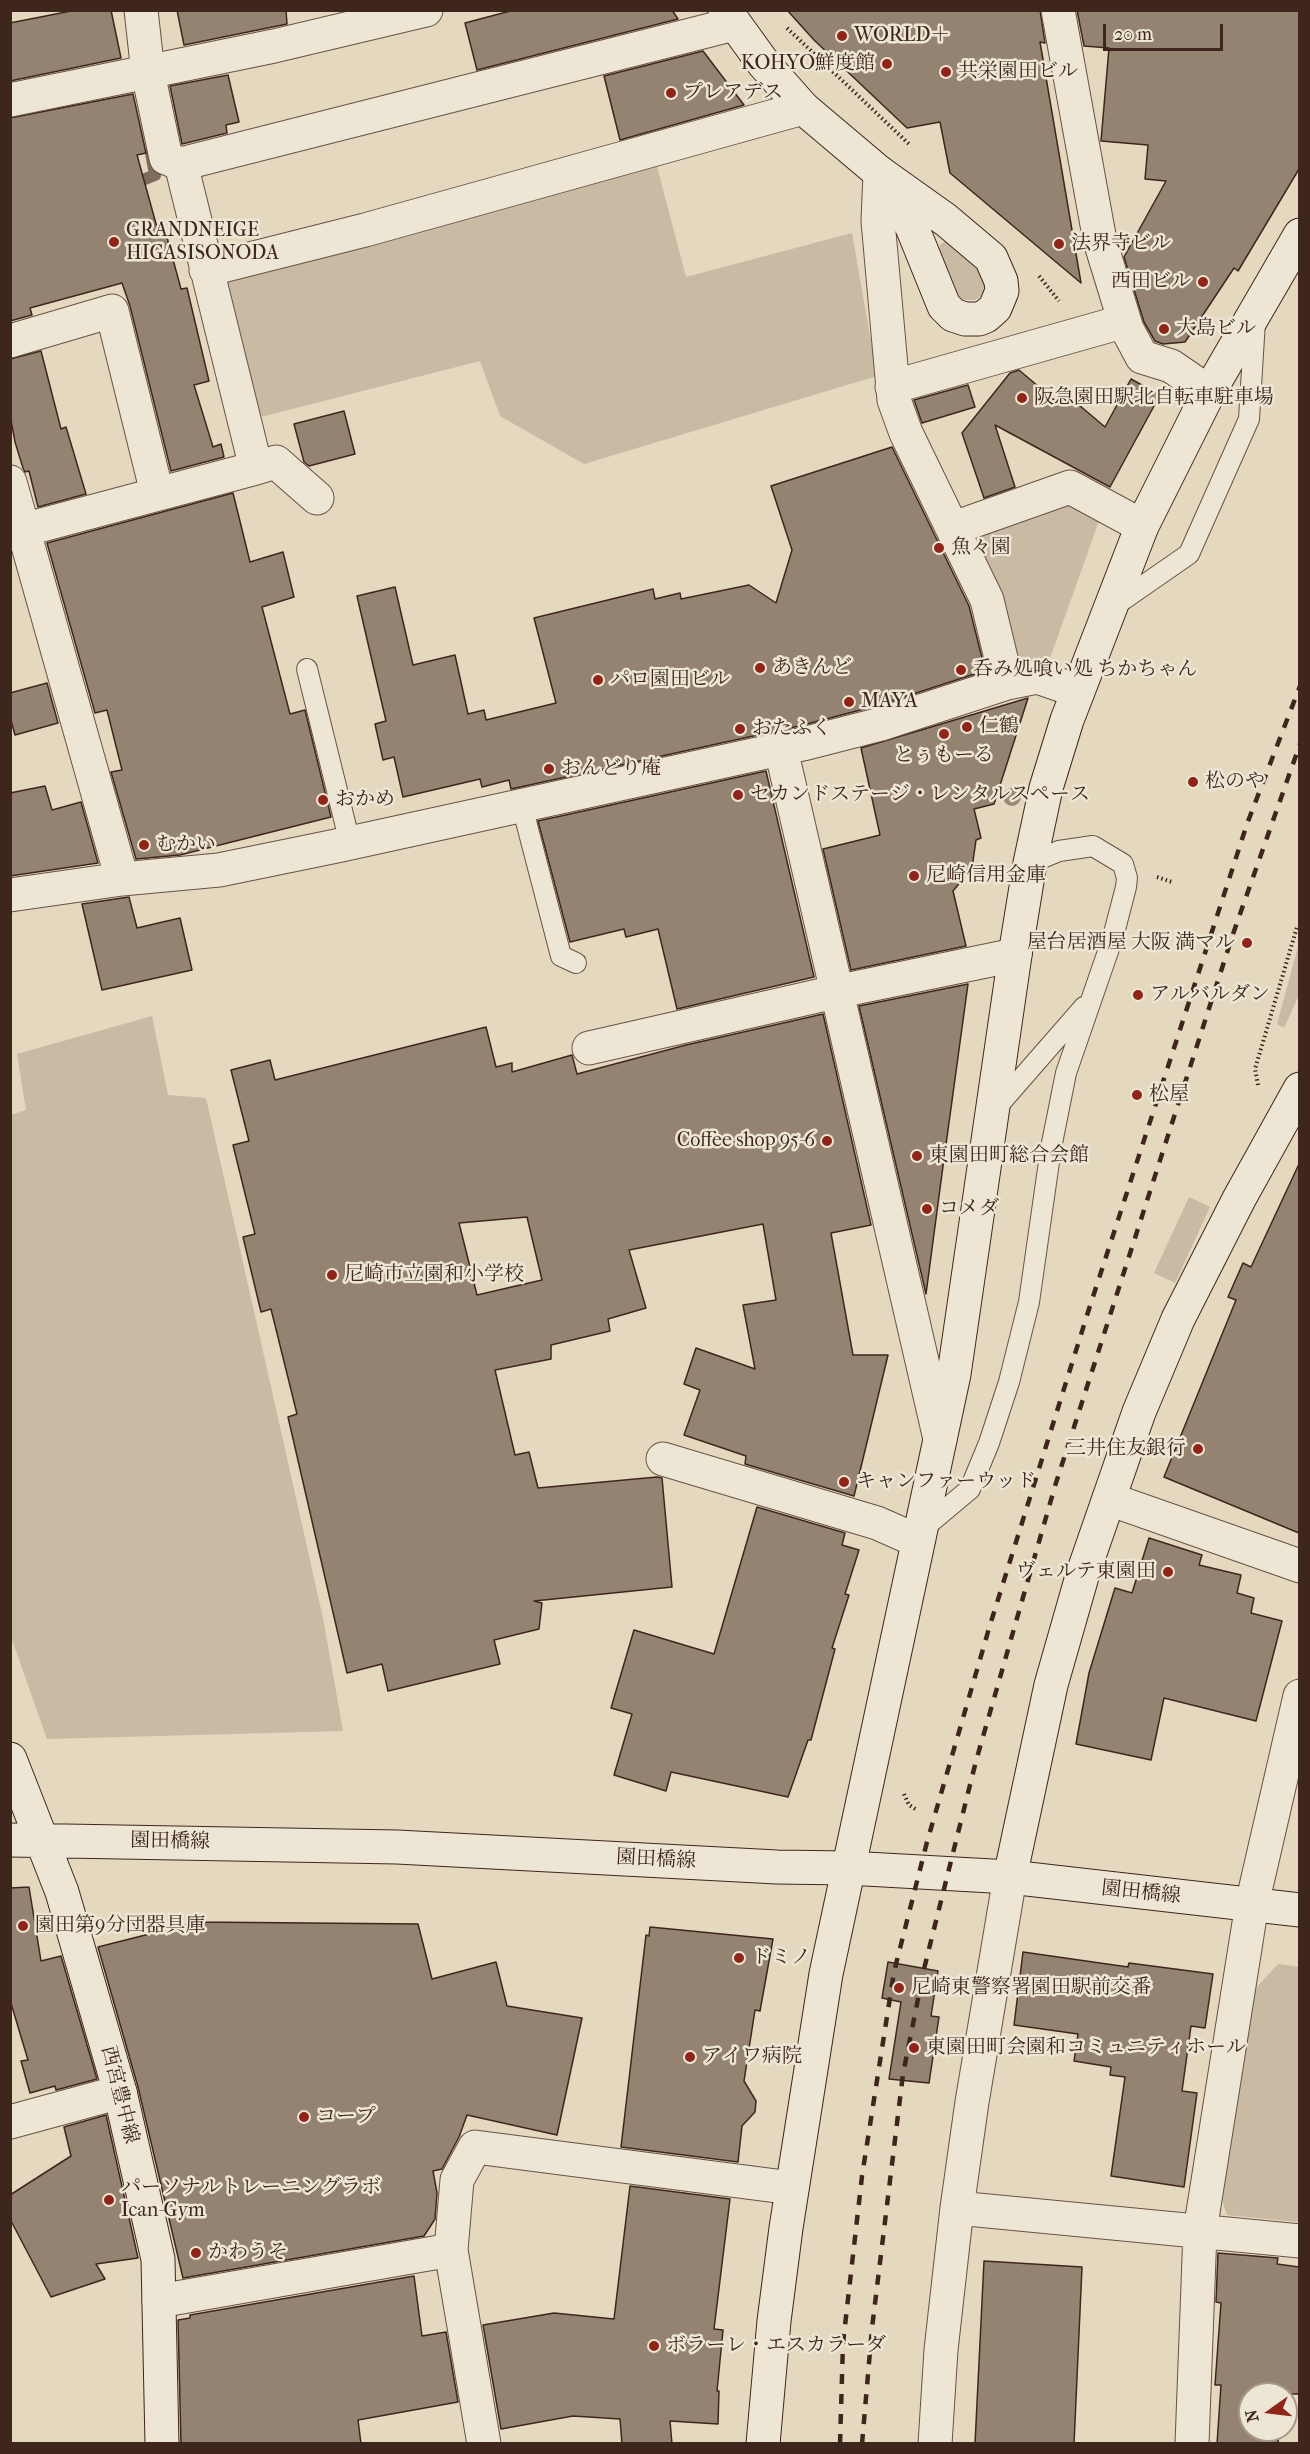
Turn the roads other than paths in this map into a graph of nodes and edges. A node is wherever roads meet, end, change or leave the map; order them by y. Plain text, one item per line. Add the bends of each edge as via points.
1 (141, 10) edge
2 (426, 10) edge
3 (1058, 10) edge
4 (730, 17) edge
5 (140, 75) junction
6 (10, 100) edge
7 (803, 108) junction
8 (181, 164) junction
9 (1299, 235) edge
10 (206, 270) junction
11 (1256, 310) junction
12 (1127, 329) junction
13 (10, 341) edge
14 (892, 387) junction
15 (1209, 392) junction
16 (256, 468) junction
17 (10, 482) edge
18 (157, 493) junction
19 (317, 498) dead end
20 (1142, 526) junction
21 (954, 528) junction
22 (23, 530) junction
23 (1110, 609) junction
24 (307, 669) dead end
25 (1007, 683) junction
26 (1078, 691) junction
27 (781, 749) junction
28 (522, 806) junction
29 (350, 843) junction
30 (1030, 863) junction
31 (122, 879) junction
32 (10, 895) edge
33 (1015, 956) junction
34 (576, 963) dead end
35 (835, 992) junction
36 (1090, 1001) junction
37 (589, 1048) dead end
38 (1299, 1089) edge
39 (993, 1112) junction
40 (940, 1439) junction
41 (663, 1459) dead end
42 (1109, 1499) junction
43 (919, 1536) junction
44 (1299, 1566) edge
45 (1299, 1696) edge
46 (10, 1759) edge
47 (26, 1840) edge
48 (848, 1868) junction
49 (1010, 1877) junction
50 (1252, 1904) junction
51 (1299, 1910) edge
52 (120, 2092) junction
53 (10, 2122) edge
54 (792, 2188) junction
55 (957, 2208) junction
56 (1200, 2231) junction
57 (1299, 2241) edge
58 (451, 2250) junction
59 (159, 2301) junction
60 (162, 2444) edge
61 (484, 2444) edge
62 (763, 2444) edge
63 (935, 2444) edge
64 (1192, 2444) edge

1 - 5 street
2 - 5 street
3 - 12 street via 1100,241
4 - 7 street
4 - 8 street
5 - 6 street
5 - 8 street via 166,158
7 - 10 street via 376,227
7 - 14 street via 880,173 878,221
8 - 10 street
9 - 11 street
10 - 16 street
11 - 15 street
11 - 23 lane via 1249,418 1189,554
12 - 14 street via 1118,322
12 - 15 street via 1142,357 1171,366
13 - 18 street via 112,311
14 - 21 street via 906,433
15 - 20 street
16 - 18 street
16 - 19 street via 276,462
17 - 22 street
18 - 22 street
20 - 21 street via 1070,487
20 - 23 street
21 - 25 street via 987,600
22 - 31 street
23 - 26 street
24 - 29 lane
25 - 26 street via 1037,677
25 - 27 street via 881,724
26 - 30 street via 1046,788
27 - 28 street
27 - 35 street
28 - 29 street
28 - 34 lane via 561,956
29 - 31 street via 219,870
30 - 33 street
30 - 36 lane via 1059,851 1092,846 1123,864 1126,871 1122,908
31 - 32 street
33 - 35 street
33 - 39 street
35 - 37 street
35 - 40 street
36 - 39 lane
36 - 43 lane via 1057,1114 1029,1302 1009,1382 970,1489
38 - 42 street via 1178,1319 1139,1412
39 - 40 street via 965,1315
40 - 43 street
41 - 43 street
42 - 44 street
42 - 49 street via 1051,1685
43 - 48 street
45 - 50 street
46 - 47 street, 西宮豊中線
47 - 48 street, 園田橋線 via 397,1847
47 - 52 street, 西宮豊中線 via 62,1892
48 - 49 street, 園田橋線
48 - 54 street via 826,1974
49 - 50 street, 園田橋線
49 - 55 street
50 - 51 street, 園田橋線
50 - 56 street
52 - 53 street
52 - 59 street, 西宮豊中線 via 158,2259
54 - 58 street via 475,2147 457,2180
54 - 62 street via 774,2320
55 - 56 street
55 - 63 street
56 - 57 street
56 - 64 street
58 - 59 street
58 - 61 street
59 - 60 street, 西宮豊中線

